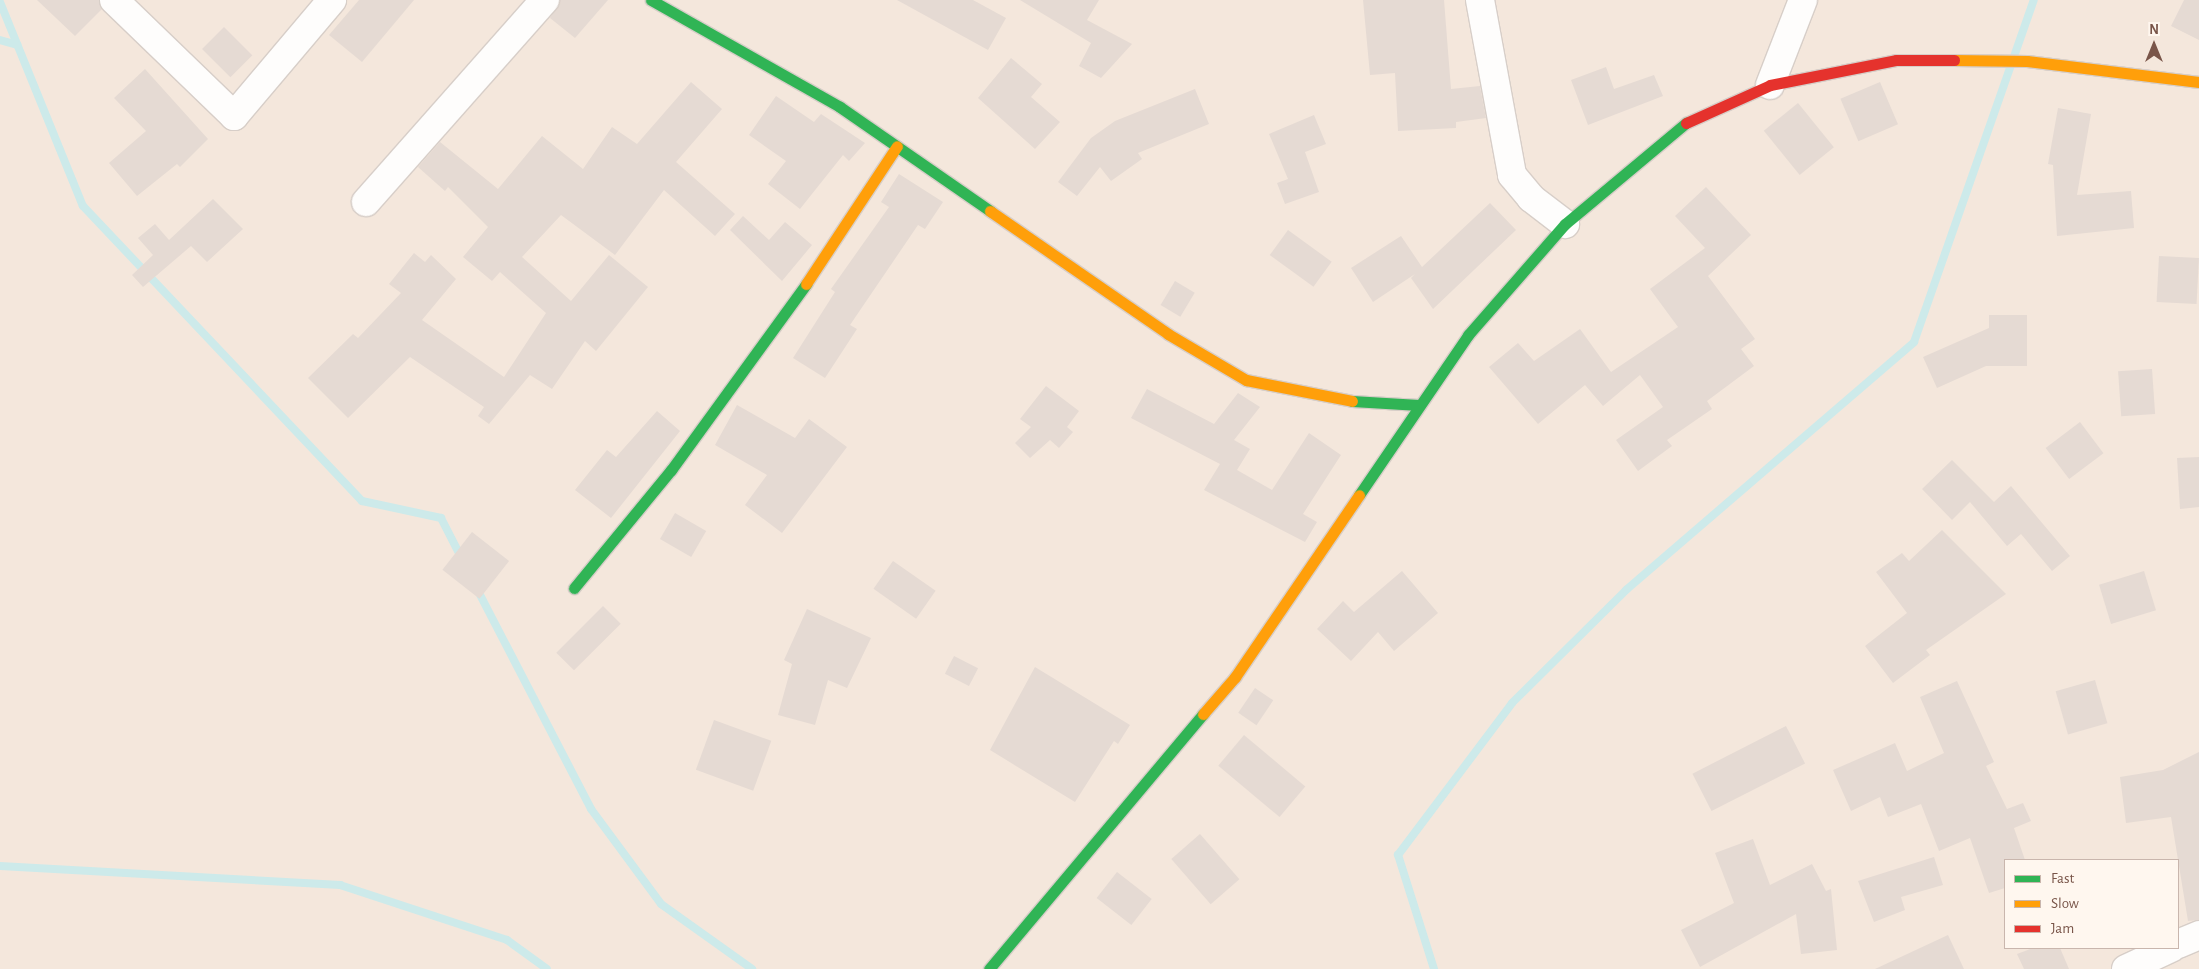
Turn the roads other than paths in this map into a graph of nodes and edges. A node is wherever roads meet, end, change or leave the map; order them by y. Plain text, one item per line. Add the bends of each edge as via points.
1 (114, 0) edge
2 (332, 0) edge
3 (545, 0) edge
4 (1480, 0) edge
5 (1803, 0) edge
6 (664, 4) edge
7 (2199, 82) edge
8 (1770, 85) junction
9 (897, 146) junction
10 (366, 202) dead end
11 (1565, 224) junction
12 (1419, 405) junction
13 (574, 588) dead end
14 (2199, 935) edge
15 (2179, 944) edge
16 (2169, 949) edge
17 (989, 969) edge
18 (2126, 969) edge

1 - 2 street via 234,116
3 - 10 street
4 - 11 street via 1512,175 1531,198
5 - 8 street
6 - 9 street via 840,107
7 - 8 street via 2028,61 1896,60
8 - 11 street via 1682,125
9 - 12 street via 1168,334 1246,380 1354,402
9 - 13 street via 852,220 671,470
11 - 12 street via 1468,335
12 - 17 street via 1235,678
14 - 15 street
16 - 18 street

